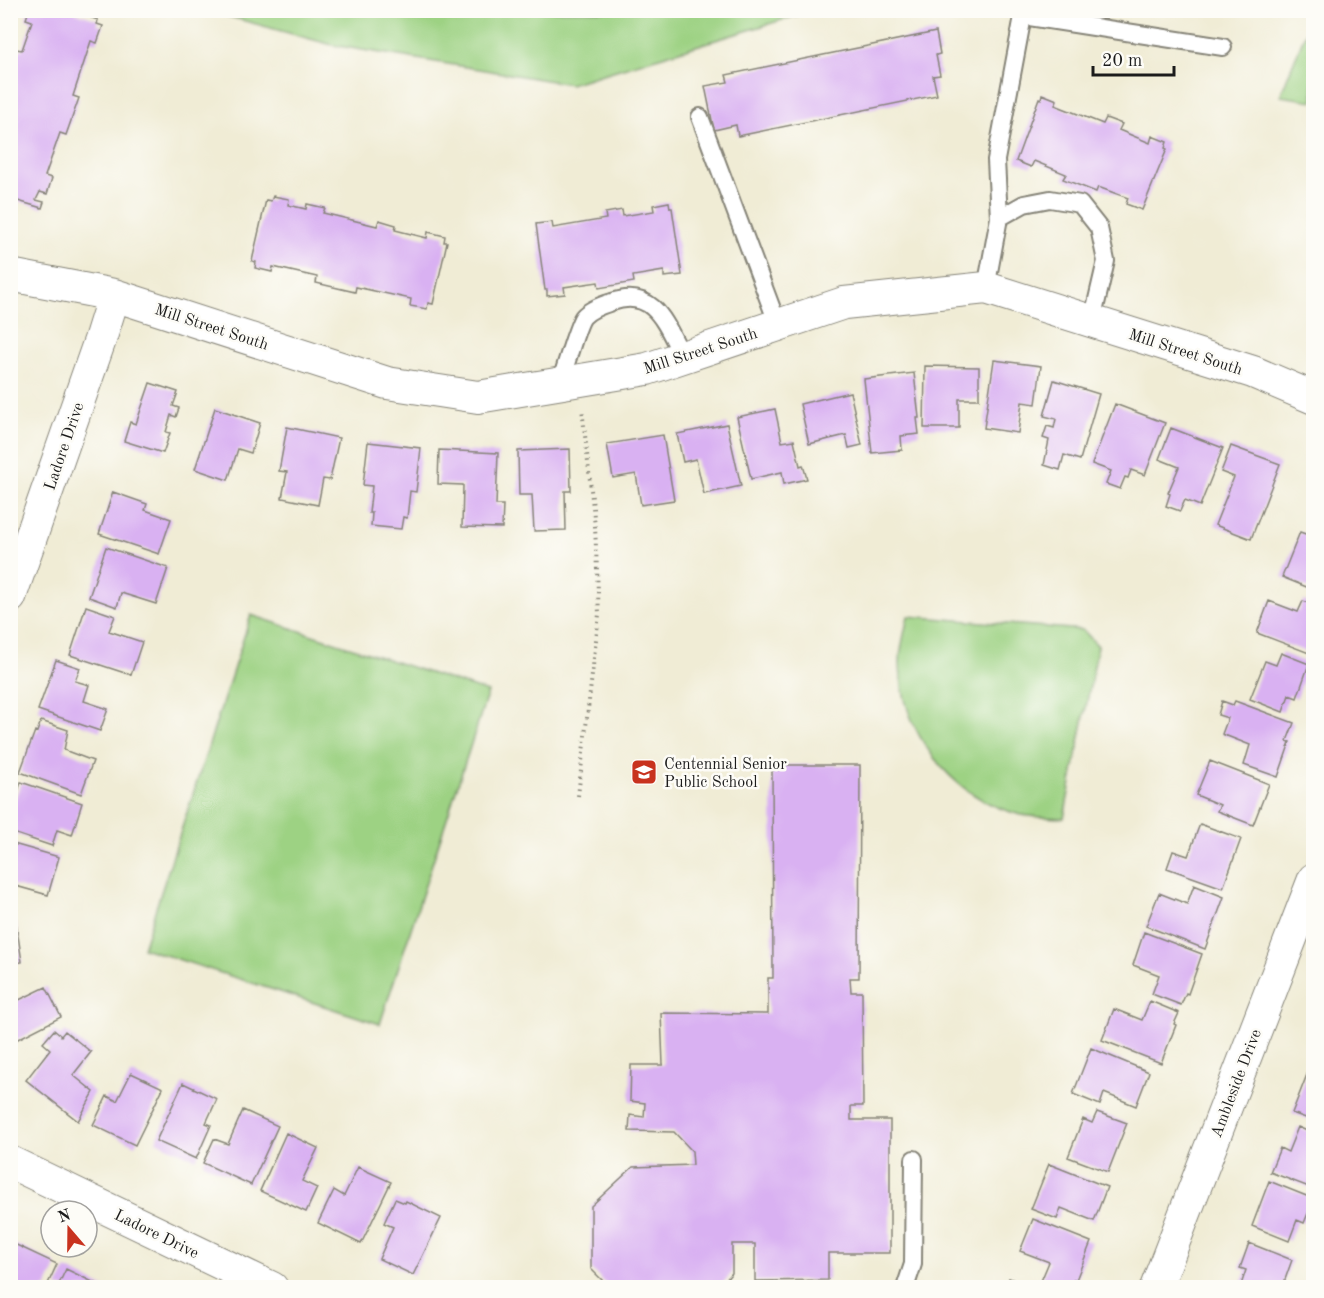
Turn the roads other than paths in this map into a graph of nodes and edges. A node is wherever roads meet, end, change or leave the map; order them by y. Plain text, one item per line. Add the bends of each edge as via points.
1 (1223, 47) dead end
2 (700, 117) dead end
3 (999, 218) junction
4 (10, 275) edge
5 (986, 288) junction
6 (114, 295) junction
7 (1092, 321) junction
8 (778, 326) junction
9 (683, 357) junction
10 (569, 382) junction
11 (1314, 398) edge
12 (10, 597) edge
13 (1314, 879) edge
14 (914, 1159) dead end
15 (10, 1162) edge
16 (272, 1287) edge
17 (904, 1287) edge
18 (1156, 1287) edge

1 - 3 lane via 1023,16 996,160
2 - 8 lane
3 - 5 lane
3 - 7 lane via 1024,204 1050,199 1080,204 1099,228 1106,261
4 - 6 street, Mill Street South
5 - 7 street, Mill Street South
5 - 8 street, Mill Street South via 844,303
6 - 10 street, Mill Street South via 387,383 478,397
6 - 12 street, Ladore Drive
7 - 11 street, Mill Street South via 1254,372
8 - 9 street, Mill Street South
9 - 10 street, Mill Street South via 647,369
9 - 10 lane via 660,313 636,298 621,299 597,307 582,318
13 - 18 street, Ambleside Drive
14 - 17 lane via 913,1264
15 - 16 street, Ladore Drive

